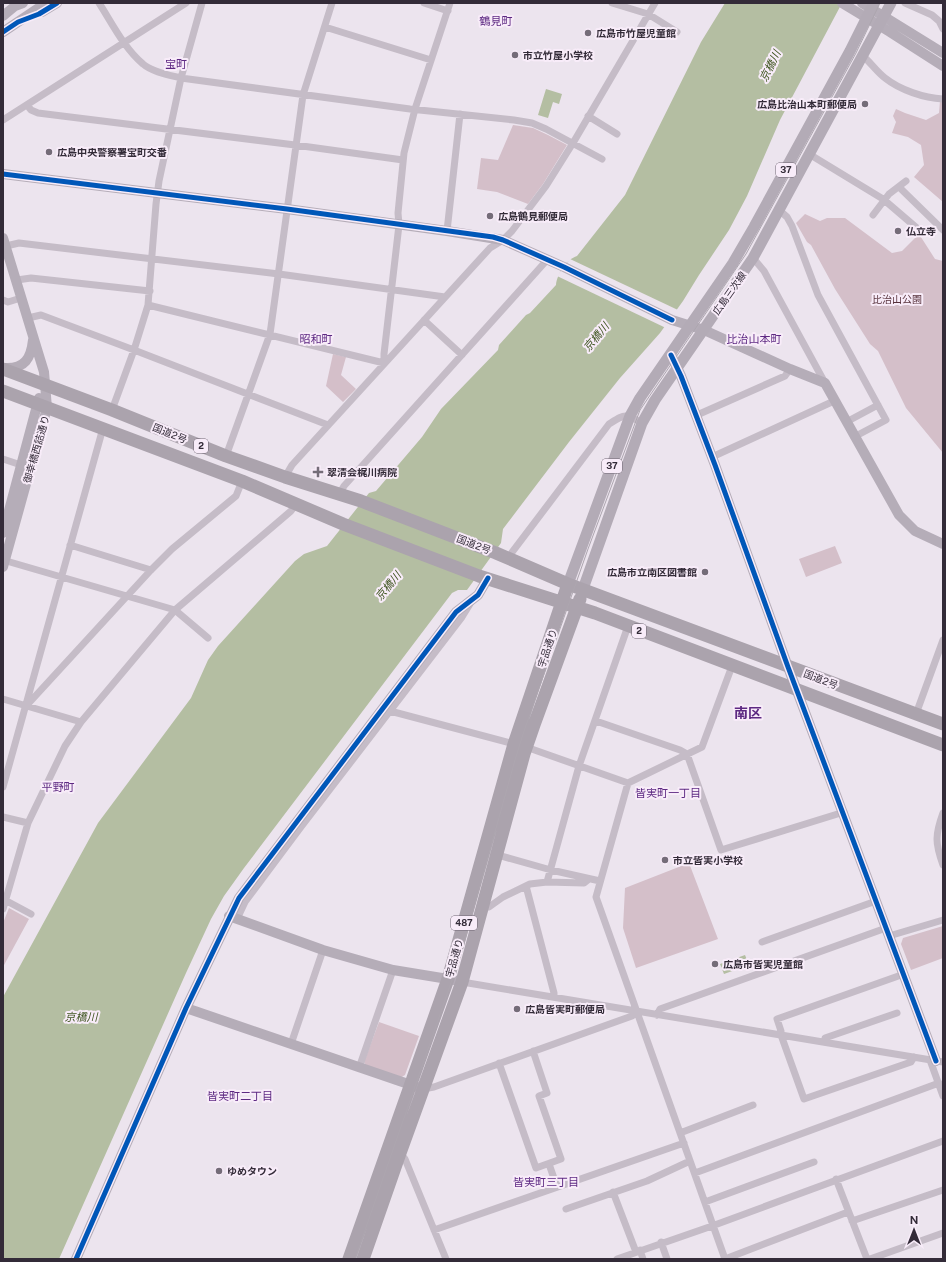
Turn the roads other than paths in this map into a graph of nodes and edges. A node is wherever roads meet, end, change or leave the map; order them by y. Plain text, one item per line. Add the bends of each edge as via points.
1 (46, 3) edge
2 (57, 3) edge
3 (99, 3) edge
4 (186, 3) edge
5 (202, 3) edge
6 (332, 3) edge
7 (424, 3) edge
8 (450, 3) edge
9 (612, 3) edge
10 (654, 3) edge
11 (891, 3) edge
12 (905, 3) edge
13 (19, 4) edge
14 (843, 4) edge
15 (869, 8) edge
16 (448, 11) junction
17 (648, 14) junction
18 (3, 16) edge
19 (882, 21) junction
20 (18, 22) junction
21 (325, 27) junction
22 (943, 29) edge
23 (3, 32) edge
24 (677, 32) dead end
25 (124, 42) junction
26 (943, 53) edge
27 (863, 56) junction
28 (431, 60) junction
29 (943, 66) edge
30 (181, 78) junction
31 (303, 95) junction
32 (943, 99) edge
33 (27, 105) junction
34 (415, 109) junction
35 (460, 114) junction
36 (588, 116) junction
37 (3, 120) edge
38 (170, 129) junction
39 (617, 134) dead end
40 (573, 143) junction
41 (295, 145) junction
42 (809, 154) junction
43 (602, 159) dead end
44 (403, 160) junction
45 (3, 174) edge
46 (906, 180) dead end
47 (899, 187) junction
48 (157, 194) junction
49 (884, 199) junction
50 (287, 209) junction
51 (779, 210) junction
52 (873, 215) dead end
53 (399, 225) junction
54 (918, 229) dead end
55 (943, 230) edge
56 (447, 231) junction
57 (503, 240) junction
58 (4, 242) edge
59 (753, 258) junction
60 (152, 259) junction
61 (547, 260) junction
62 (279, 274) junction
63 (17, 280) junction
64 (390, 290) junction
65 (150, 291) junction
66 (445, 297) junction
67 (22, 298) junction
68 (3, 300) edge
69 (148, 305) junction
70 (28, 318) junction
71 (424, 320) junction
72 (690, 325) junction
73 (704, 330) junction
74 (270, 334) junction
75 (33, 338) junction
76 (134, 350) junction
77 (462, 355) junction
78 (671, 355) junction
79 (384, 363) junction
80 (3, 368) edge
81 (678, 369) junction
82 (790, 369) junction
83 (825, 383) junction
84 (44, 385) junction
85 (3, 391) edge
86 (249, 394) junction
87 (834, 401) junction
88 (878, 405) junction
89 (42, 406) junction
90 (112, 410) junction
91 (697, 415) junction
92 (630, 416) junction
93 (850, 420) dead end
94 (642, 423) junction
95 (328, 425) junction
96 (103, 428) junction
97 (854, 437) junction
98 (226, 456) junction
99 (712, 457) junction
100 (3, 459) edge
101 (21, 466) junction
102 (285, 477) junction
103 (242, 481) junction
104 (340, 493) junction
105 (296, 504) junction
106 (3, 533) edge
107 (943, 544) edge
108 (70, 545) junction
109 (501, 556) junction
110 (4, 562) edge
111 (151, 570) junction
112 (61, 577) junction
113 (483, 577) junction
114 (568, 584) junction
115 (583, 589) junction
116 (127, 597) junction
117 (472, 600) junction
118 (562, 603) junction
119 (577, 607) junction
120 (175, 610) junction
121 (628, 626) junction
122 (208, 638) dead end
123 (943, 640) edge
124 (732, 666) junction
125 (788, 667) junction
126 (798, 691) junction
127 (3, 699) edge
128 (26, 706) junction
129 (390, 711) junction
130 (916, 714) junction
131 (596, 721) junction
132 (81, 722) junction
133 (943, 724) edge
134 (943, 745) edge
135 (520, 746) junction
136 (687, 754) junction
137 (579, 766) junction
138 (628, 783) junction
139 (3, 787) edge
140 (844, 812) junction
141 (943, 813) edge
142 (3, 817) edge
143 (28, 823) junction
144 (490, 853) junction
145 (943, 865) edge
146 (551, 870) junction
147 (589, 879) junction
148 (600, 881) junction
149 (547, 882) junction
150 (526, 886) junction
151 (4, 900) edge
152 (876, 901) junction
153 (483, 906) junction
154 (3, 909) edge
155 (30, 914) dead end
156 (233, 918) junction
157 (943, 920) edge
158 (888, 932) junction
159 (762, 942) dead end
160 (323, 950) junction
161 (392, 970) junction
162 (904, 974) junction
163 (448, 979) junction
164 (462, 982) junction
165 (554, 997) junction
166 (186, 1008) junction
167 (637, 1012) junction
168 (897, 1012) dead end
169 (657, 1015) junction
170 (781, 1035) junction
171 (825, 1042) junction
172 (291, 1044) junction
173 (533, 1051) junction
174 (914, 1058) junction
175 (936, 1061) edge
176 (499, 1063) junction
177 (359, 1068) junction
178 (938, 1083) junction
179 (410, 1086) junction
180 (423, 1089) junction
181 (943, 1096) edge
182 (753, 1105) dead end
183 (680, 1133) junction
184 (943, 1140) edge
185 (684, 1143) junction
186 (400, 1153) junction
187 (690, 1161) junction
188 (814, 1162) dead end
189 (549, 1164) junction
190 (695, 1173) junction
191 (836, 1179) junction
192 (557, 1187) junction
193 (943, 1190) edge
194 (613, 1192) junction
195 (705, 1202) junction
196 (566, 1208) dead end
197 (848, 1212) junction
198 (852, 1221) junction
199 (712, 1226) junction
200 (434, 1230) junction
201 (943, 1233) edge
202 (661, 1242) junction
203 (638, 1251) junction
204 (76, 1259) edge
205 (349, 1259) edge
206 (363, 1259) edge
207 (446, 1259) edge
208 (617, 1259) edge
209 (643, 1259) edge
210 (667, 1259) edge
211 (725, 1259) edge
212 (866, 1259) edge
213 (870, 1259) edge

1 - 20 street
2 - 20 street via 39,14
3 - 25 street
4 - 25 street
5 - 30 street
6 - 21 street
7 - 16 street
8 - 16 street
9 - 17 street
10 - 17 street
11 - 19 main road, 広島三次線 / 37
12 - 22 street via 932,15 939,20
13 - 18 street
14 - 15 street
15 - 19 street
15 - 72 main road, 広島三次線 / 37 via 799,148 733,263
16 - 28 street
17 - 24 street
17 - 36 street
19 - 26 street
19 - 27 main road, 広島三次線 / 37
19 - 29 street
20 - 23 street
21 - 28 street
21 - 31 street
25 - 30 street via 144,65 162,74
25 - 33 street
27 - 32 street via 885,78 898,86 922,97
27 - 42 main road, 広島三次線 / 37
28 - 34 street
30 - 31 street
30 - 38 street
31 - 34 street
31 - 41 street
33 - 37 street
33 - 38 street via 38,113
34 - 35 street
34 - 44 street
35 - 40 street via 532,123
35 - 56 street
36 - 39 street
36 - 40 street
38 - 41 street
38 - 48 street
40 - 43 street
40 - 57 street via 546,186
41 - 44 street
41 - 50 street
42 - 49 street
42 - 51 main road, 広島三次線 / 37
44 - 53 street
45 - 48 street
46 - 47 street
47 - 49 street
47 - 55 street
48 - 50 street
48 - 60 street
49 - 52 street
49 - 54 street
50 - 53 street
50 - 62 street
51 - 59 main road, 広島三次線 / 37
51 - 88 street via 792,226 818,294
53 - 56 street
53 - 64 street
56 - 57 street
57 - 61 street
57 - 66 street via 490,248
58 - 60 street
58 - 63 street, 御幸橋西詰通り
59 - 73 main road, 広島三次線 / 37
59 - 83 street via 764,271
60 - 62 street
60 - 65 street
61 - 72 street via 672,320
61 - 77 street
62 - 64 street
62 - 74 street
63 - 65 street via 31,278
63 - 67 street, 御幸橋西詰通り
64 - 66 street
64 - 79 street
65 - 69 street
66 - 71 street
67 - 68 street via 8,302
67 - 70 street, 御幸橋西詰通り
69 - 74 street
69 - 76 street
70 - 75 street, 御幸橋西詰通り
70 - 76 street via 41,315
71 - 77 street
71 - 79 street
72 - 73 street
72 - 78 main road, 広島三次線 / 37
73 - 81 main road, 広島三次線 / 37
73 - 82 street
74 - 79 street
74 - 86 street
75 - 80 street via 32,350 23,365
75 - 84 street, 御幸橋西詰通り via 44,372
76 - 86 street
76 - 90 street
77 - 104 street
78 - 81 street
78 - 92 main road, 広島三次線 / 37
79 - 95 street
80 - 84 highway, 国道2号 / 2
81 - 91 street
81 - 94 main road, 広島三次線 / 37
82 - 83 street
82 - 91 street via 785,376
83 - 87 street
84 - 89 street, 御幸橋西詰通り
84 - 90 highway, 国道2号 / 2
85 - 89 highway, 国道2号 / 2
86 - 95 street
86 - 98 street
87 - 97 street
87 - 99 street
88 - 93 street
88 - 97 street via 886,420
89 - 96 highway, 国道2号 / 2
89 - 101 street, 御幸橋西詰通り
89 - 110 street, 御幸橋西詰通り
90 - 98 highway, 国道2号 / 2
91 - 99 street
92 - 94 street
92 - 109 street via 622,416 608,424
92 - 114 main road, 広島三次線 / 37
94 - 115 main road, 広島三次線 / 37
95 - 102 street via 292,465
96 - 103 highway, 国道2号 / 2
96 - 108 street
97 - 107 street via 899,515 915,531
98 - 102 highway, 国道2号 / 2
99 - 125 street
100 - 101 street
101 - 106 street, 御幸橋西詰通り
102 - 104 highway, 国道2号 / 2
103 - 105 highway, 国道2号 / 2
103 - 111 street via 236,496 172,549
104 - 109 highway, 国道2号 / 2
105 - 113 highway, 国道2号 / 2
105 - 120 street via 292,511
108 - 111 street
108 - 112 street
109 - 114 highway, 国道2号 / 2
110 - 112 street
111 - 116 street
112 - 116 street
112 - 128 street
113 - 117 street via 478,595
113 - 118 highway, 国道2号 / 2
114 - 115 highway, 国道2号 / 2
114 - 118 highway, 宇品通り / 487
115 - 119 highway, 宇品通り / 487
115 - 125 highway, 国道2号 / 2
116 - 120 street
116 - 128 street
117 - 129 street via 462,617
117 - 156 street via 456,612 247,886 239,898
118 - 119 highway, 国道2号 / 2
118 - 135 highway, 宇品通り / 487
119 - 121 highway, 国道2号 / 2
119 - 135 highway, 宇品通り / 487
120 - 122 street
120 - 132 street
121 - 124 highway, 国道2号 / 2
121 - 131 street
123 - 130 street
124 - 126 highway, 国道2号 / 2
124 - 136 street via 702,747
125 - 126 street
125 - 130 highway, 国道2号 / 2
126 - 134 highway, 国道2号 / 2
126 - 140 street
127 - 128 street
128 - 132 street
128 - 139 street
129 - 135 street
129 - 156 street
130 - 133 highway, 国道2号 / 2
131 - 136 street
131 - 137 street
132 - 143 street via 65,746
135 - 137 street
135 - 144 highway, 宇品通り / 487
136 - 138 street
136 - 140 street via 721,850
137 - 138 street
137 - 146 street
138 - 148 street
140 - 152 street
141 - 145 street via 936,839
142 - 143 street
143 - 151 street
144 - 146 street
144 - 153 highway, 宇品通り / 487
144 - 163 highway, 宇品通り / 487
146 - 147 street
146 - 149 street
147 - 148 street
147 - 149 street via 584,883
148 - 167 street via 596,897
149 - 150 street
150 - 153 street via 489,907
150 - 165 street
151 - 154 street
151 - 155 street
152 - 158 street
152 - 159 street
153 - 164 highway, 宇品通り / 487
156 - 160 street
156 - 166 street
157 - 158 street
158 - 162 street
158 - 169 street via 660,1009
160 - 161 street
160 - 172 street
161 - 163 street
161 - 177 street
162 - 170 street via 777,1019
162 - 175 street
163 - 164 street
163 - 179 highway, 宇品通り / 487
164 - 165 street
164 - 180 highway, 宇品通り / 487
165 - 167 street
166 - 172 street
166 - 204 street
167 - 169 street
167 - 173 street
167 - 183 street
168 - 171 street via 825,1038
169 - 170 street
170 - 171 street
170 - 174 street via 804,1099 911,1062
171 - 174 street
172 - 177 street
173 - 176 street
173 - 189 street via 547,1093 539,1096 561,1159
174 - 175 street
175 - 178 street
176 - 180 street via 434,1088
176 - 189 street via 536,1168
177 - 179 street
178 - 181 street
178 - 190 street
179 - 180 street
179 - 205 highway, 宇品通り / 487
180 - 186 highway, 宇品通り / 487
182 - 183 street
183 - 185 street
184 - 191 street
185 - 187 street
185 - 192 street
186 - 200 street via 405,1159
186 - 206 highway, 宇品通り / 487
187 - 190 street
187 - 194 street via 647,1181
188 - 195 street
189 - 192 street
190 - 195 street
191 - 197 street
191 - 199 street
192 - 200 street
193 - 198 street
194 - 196 street
194 - 203 street
195 - 199 street
197 - 198 street
197 - 211 street
198 - 212 street
199 - 202 street
199 - 211 street
200 - 207 street
201 - 213 street
202 - 203 street
202 - 210 street
203 - 208 street
203 - 209 street

